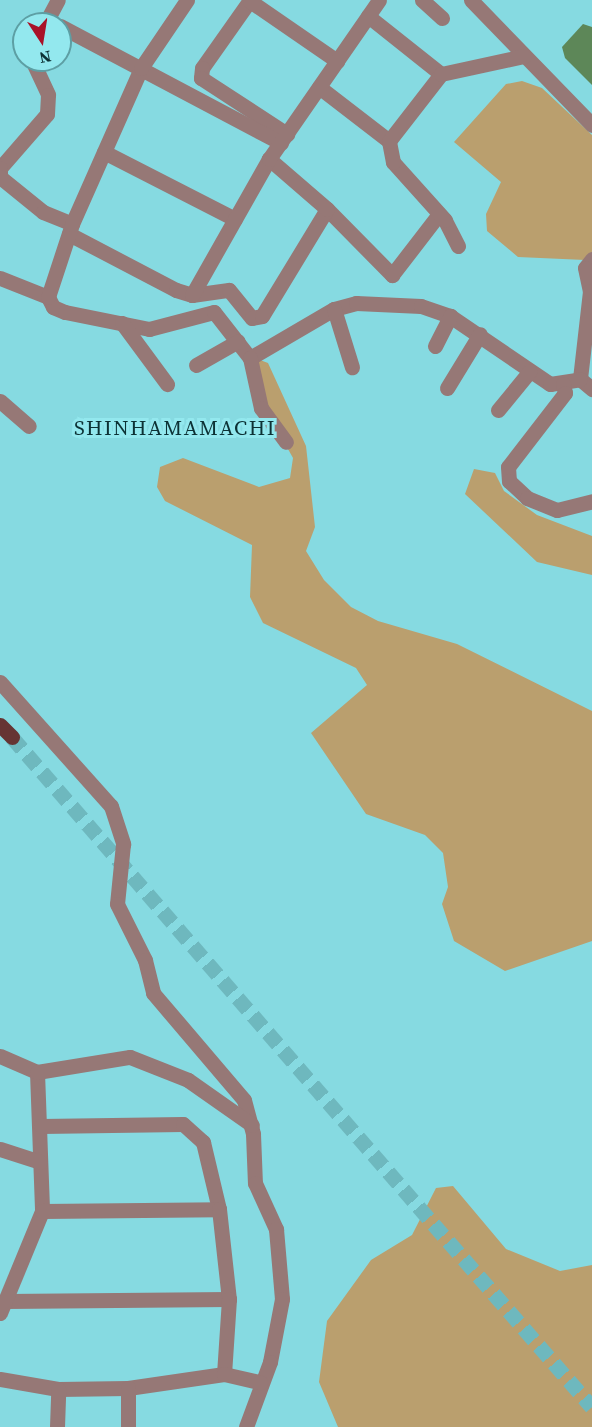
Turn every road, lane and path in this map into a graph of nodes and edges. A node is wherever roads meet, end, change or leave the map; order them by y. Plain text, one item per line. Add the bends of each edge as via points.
1 (187, 0) edge
2 (379, 0) edge
3 (422, 0) edge
4 (471, 0) edge
5 (250, 1) edge
6 (368, 16) junction
7 (442, 18) dead end
8 (72, 33) edge
9 (524, 56) junction
10 (337, 61) junction
11 (141, 68) junction
12 (37, 72) edge
13 (441, 74) junction
14 (319, 87) junction
15 (592, 125) edge
16 (284, 138) junction
17 (388, 141) junction
18 (104, 152) junction
19 (269, 159) junction
20 (327, 209) junction
21 (439, 214) junction
22 (235, 219) junction
23 (70, 229) junction
24 (458, 246) dead end
25 (592, 259) edge
26 (0, 278) edge
27 (192, 295) junction
28 (48, 297) junction
29 (334, 309) junction
30 (450, 316) junction
31 (122, 322) junction
32 (480, 334) junction
33 (238, 341) junction
34 (435, 346) dead end
35 (250, 358) junction
36 (196, 365) dead end
37 (352, 368) dead end
38 (530, 371) junction
39 (166, 384) dead end
40 (563, 384) junction
41 (586, 384) edge
42 (447, 388) dead end
43 (1, 404) edge
44 (498, 410) dead end
45 (29, 426) dead end
46 (286, 442) dead end
47 (592, 501) edge
48 (0, 682) edge
49 (0, 725) edge
50 (12, 737) tunnel mouth
51 (0, 1056) edge
52 (37, 1072) junction
53 (252, 1125) junction
54 (41, 1126) junction
55 (0, 1149) edge
56 (40, 1162) junction
57 (219, 1209) junction
58 (42, 1211) junction
59 (229, 1299) junction
60 (2, 1307) edge
61 (224, 1374) junction
62 (0, 1379) edge
63 (260, 1383) junction
64 (128, 1388) junction
65 (58, 1389) junction
66 (57, 1427) edge
67 (128, 1427) edge
68 (246, 1427) edge

1 - 11 street
2 - 6 street
3 - 7 street
4 - 9 street
5 - 10 street
5 - 16 street via 202,68 201,78
6 - 10 street
6 - 13 street
8 - 11 street
9 - 13 street
9 - 15 street
10 - 14 street
11 - 16 street
11 - 18 street
12 - 23 street via 48,95 47,114 0,168 0,177
13 - 17 street
14 - 16 street
14 - 17 street
16 - 19 street
17 - 21 street via 393,162
18 - 22 street
18 - 23 street
19 - 20 street
19 - 22 street
20 - 21 street via 385,275 392,275
20 - 27 street via 262,315 252,318 229,290
21 - 24 street
22 - 27 street
23 - 27 street
23 - 28 street
25 - 41 street via 585,268 590,291
26 - 28 street
28 - 31 street via 53,308
29 - 30 street via 397,304
29 - 35 street
29 - 37 street
30 - 32 street
30 - 34 street
31 - 33 street via 156,330 214,312
31 - 39 street
32 - 38 street
32 - 42 street
33 - 35 street
33 - 36 street
35 - 46 street via 255,393
38 - 40 street via 550,384
38 - 44 street
40 - 41 street
40 - 47 street via 565,393 508,467 508,481 527,498 557,510
43 - 45 street
48 - 53 street via 111,806 123,844 117,904 145,960 153,993 237,1089
49 - 50 main road
51 - 52 street
52 - 53 street via 130,1057 188,1080
52 - 54 street
53 - 63 street via 252,1167 276,1229 282,1299 270,1362
54 - 56 street
54 - 57 street via 183,1124 203,1142
55 - 56 street
56 - 58 street
57 - 58 street
57 - 59 street
58 - 60 street
59 - 60 street
59 - 61 street
61 - 63 street
61 - 64 street
62 - 65 street
63 - 68 street
64 - 65 street
64 - 67 street
65 - 66 street

